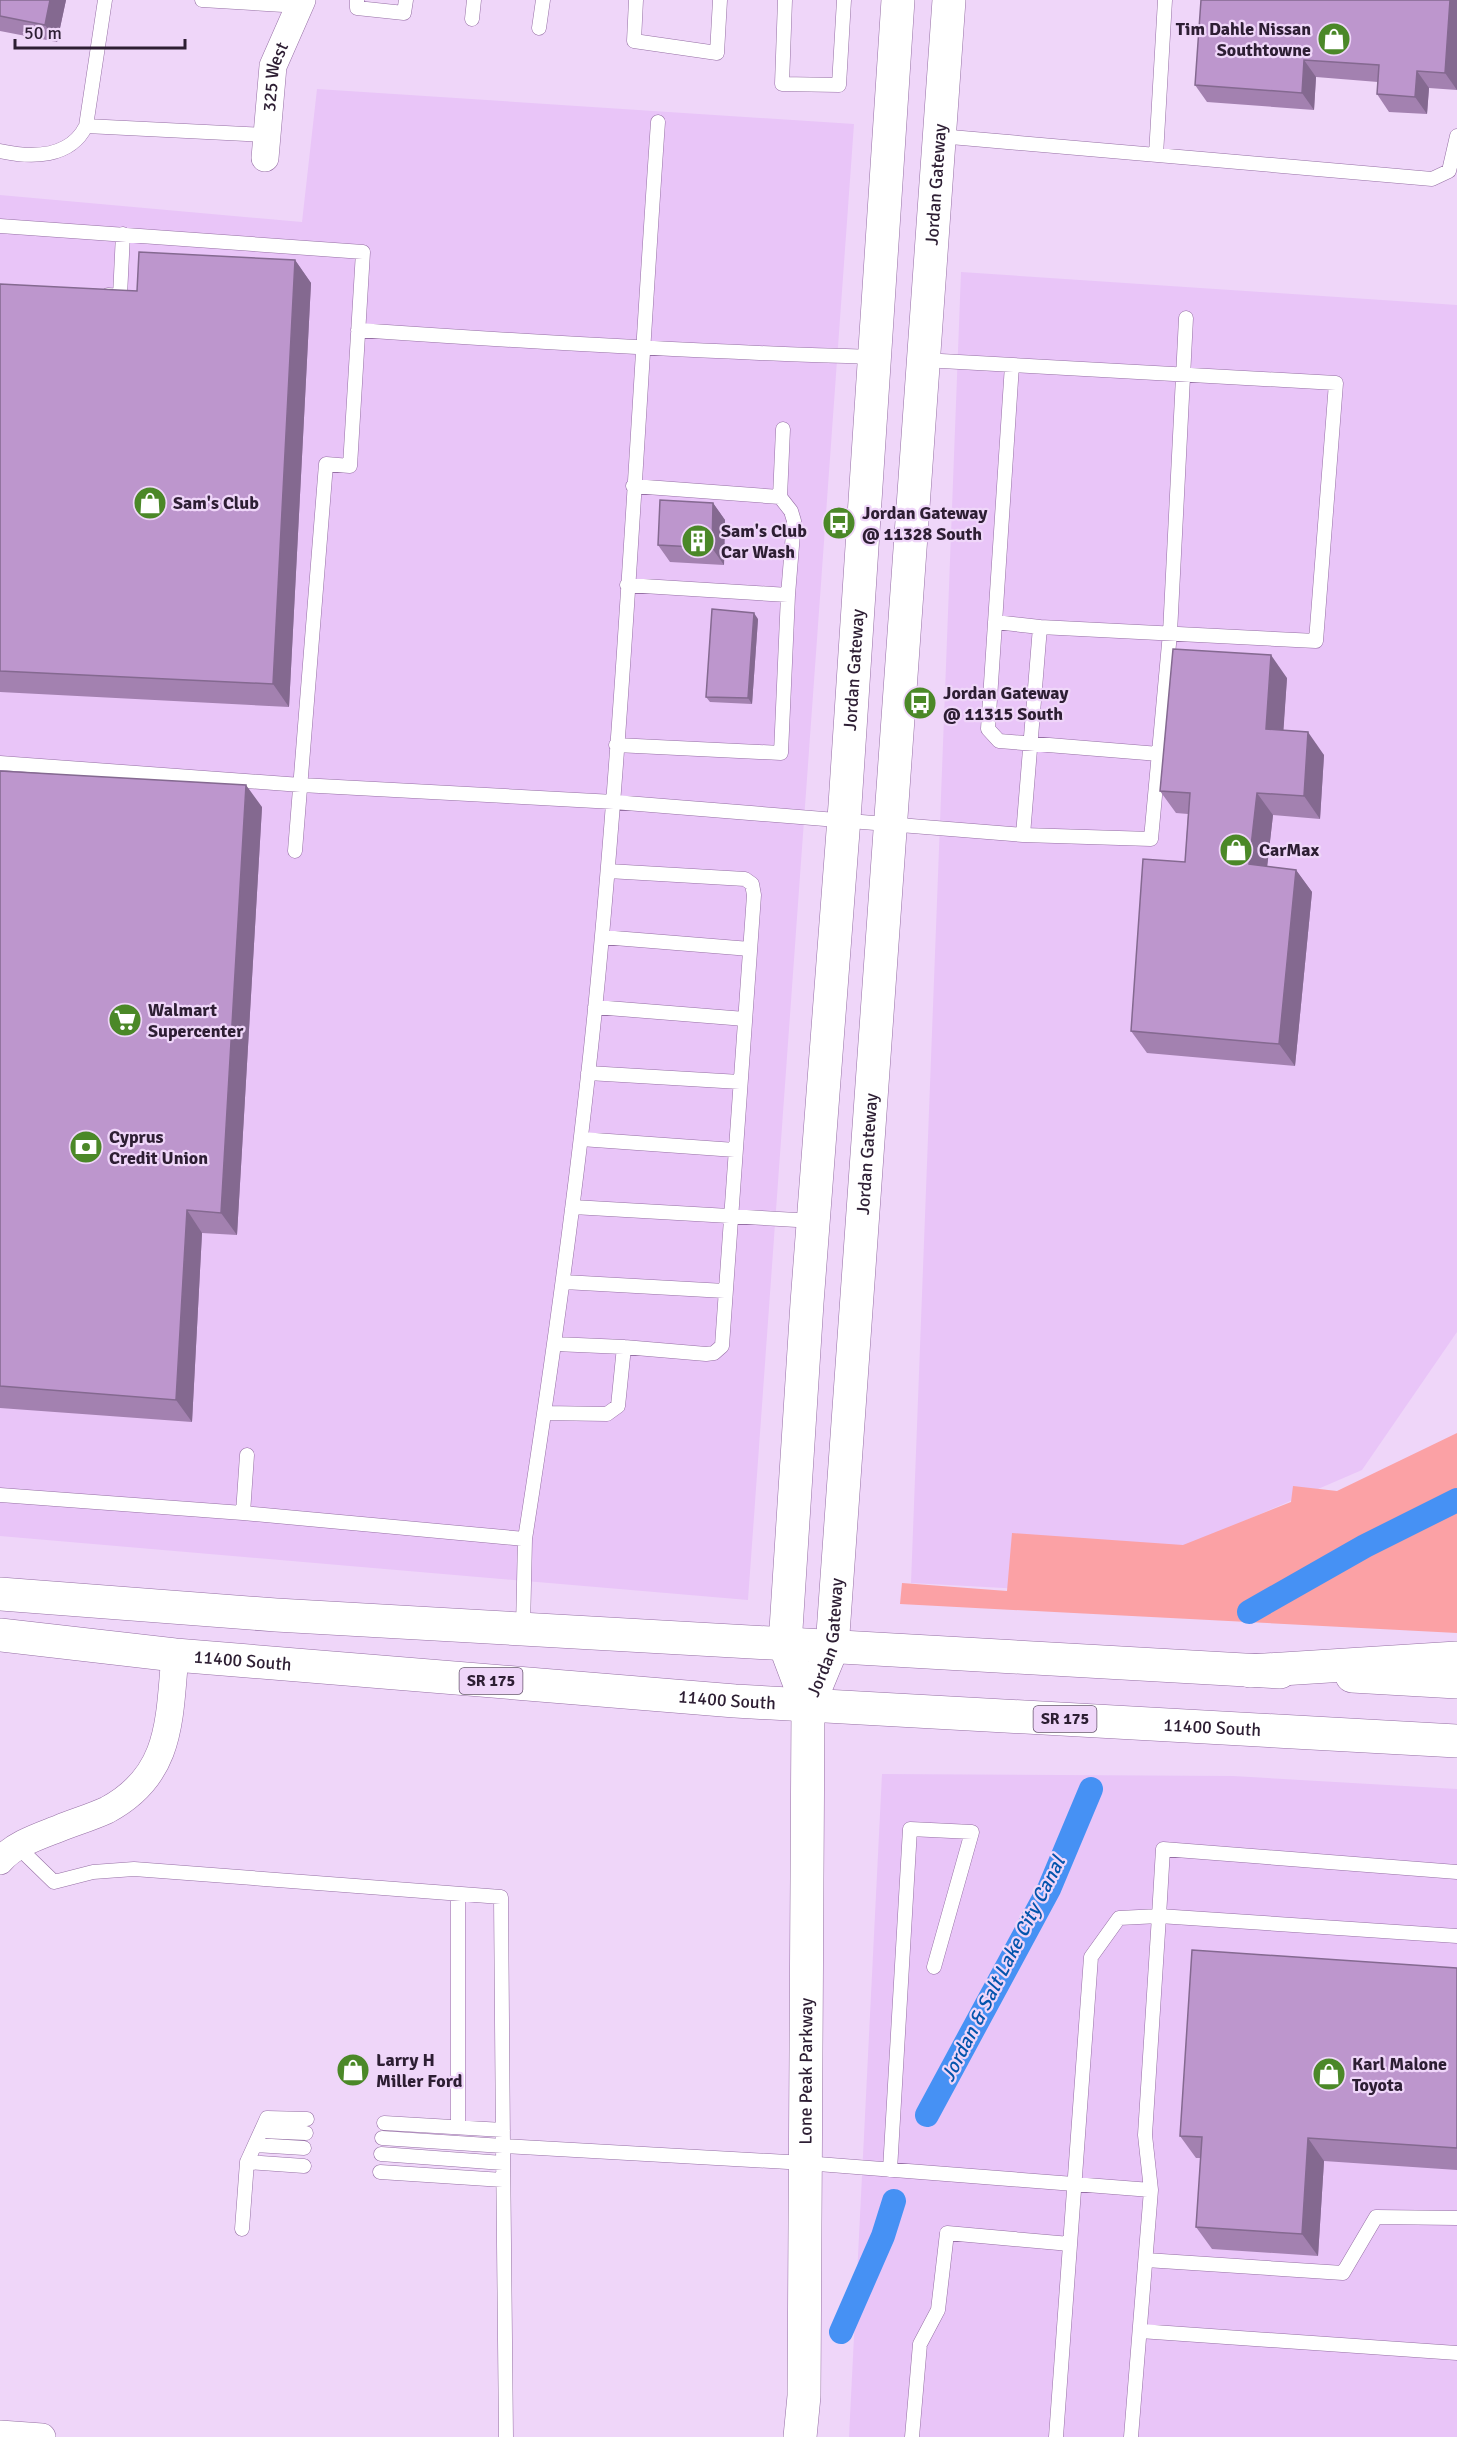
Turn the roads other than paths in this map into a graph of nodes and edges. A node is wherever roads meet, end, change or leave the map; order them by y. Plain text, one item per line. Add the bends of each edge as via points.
1 (105, 0) edge
2 (202, 0) edge
3 (357, 0) edge
4 (406, 0) edge
5 (474, 0) edge
6 (543, 0) edge
7 (636, 0) edge
8 (720, 0) edge
9 (785, 0) edge
10 (844, 0) edge
11 (898, 0) edge
12 (948, 0) edge
13 (1165, 0) edge
14 (301, 3) edge
15 (472, 19) dead end
16 (538, 27) dead end
17 (658, 122) dead end
18 (86, 126) junction
19 (939, 136) junction
20 (1457, 136) edge
21 (266, 146) joint
22 (0, 151) edge
23 (1156, 155) junction
24 (0, 226) edge
25 (123, 234) junction
26 (96, 294) edge
27 (1186, 318) dead end
28 (358, 330) junction
29 (642, 350) junction
30 (873, 357) junction
31 (923, 360) junction
32 (1012, 365) junction
33 (1182, 374) junction
34 (783, 429) dead end
35 (633, 486) junction
36 (780, 497) junction
37 (627, 585) junction
38 (788, 595) junction
39 (995, 622) junction
40 (1040, 627) junction
41 (1170, 633) junction
42 (616, 745) junction
43 (1031, 745) junction
44 (1159, 754) junction
45 (0, 763) edge
46 (301, 785) junction
47 (614, 802) junction
48 (843, 819) junction
49 (892, 824) junction
50 (1023, 835) junction
51 (295, 851) dead end
52 (608, 871) junction
53 (602, 937) junction
54 (750, 949) junction
55 (595, 1007) junction
56 (745, 1019) junction
57 (588, 1073) junction
58 (740, 1082) junction
59 (581, 1139) junction
60 (735, 1150) junction
61 (573, 1207) junction
62 (730, 1216) junction
63 (814, 1221) junction
64 (564, 1282) junction
65 (725, 1291) junction
66 (555, 1344) junction
67 (624, 1347) junction
68 (544, 1413) junction
69 (247, 1455) dead end
70 (0, 1495) edge
71 (243, 1513) junction
72 (525, 1539) junction
73 (0, 1594) edge
74 (523, 1628) junction
75 (0, 1635) edge
76 (785, 1645) junction
77 (832, 1648) junction
78 (175, 1655) junction
79 (1457, 1658) edge
80 (1250, 1671) junction
81 (1457, 1682) edge
82 (808, 1706) junction
83 (1457, 1740) edge
84 (9, 1854) edge
85 (1457, 1872) edge
86 (458, 1894) junction
87 (1159, 1916) junction
88 (1457, 1936) edge
89 (934, 1967) dead end
90 (384, 2123) dead end
91 (306, 2126) dead end
92 (458, 2127) junction
93 (503, 2130) junction
94 (382, 2138) dead end
95 (255, 2145) junction
96 (503, 2146) junction
97 (304, 2148) dead end
98 (381, 2154) dead end
99 (247, 2162) junction
100 (503, 2163) junction
101 (805, 2163) junction
102 (304, 2166) dead end
103 (890, 2170) junction
104 (380, 2172) dead end
105 (503, 2180) junction
106 (1074, 2184) junction
107 (1151, 2190) junction
108 (1457, 2218) edge
109 (242, 2229) dead end
110 (1070, 2244) junction
111 (1146, 2260) junction
112 (1140, 2331) junction
113 (1457, 2353) edge
114 (0, 2434) edge
115 (42, 2437) edge
116 (506, 2437) edge
117 (800, 2437) edge
118 (912, 2437) edge
119 (1056, 2437) edge
120 (1131, 2437) edge

1 - 18 lane
2 - 14 lane
3 - 4 lane via 357,8 404,13
5 - 15 lane
6 - 16 lane
7 - 8 lane via 633,41 717,53
9 - 10 lane via 782,84 839,85
11 - 30 main road, Jordan Gateway
12 - 19 main road, Jordan Gateway
13 - 23 lane
14 - 21 street, 325 West via 273,66
17 - 29 lane
18 - 21 lane
18 - 22 lane via 69,147 51,154
19 - 23 lane
19 - 31 main road, Jordan Gateway
20 - 23 lane via 1449,171 1432,179
24 - 25 lane
25 - 26 lane via 120,296
25 - 28 lane via 363,252
27 - 33 lane
28 - 29 lane
28 - 46 lane via 350,466 326,464
29 - 30 lane
29 - 35 lane
30 - 31 main road
30 - 48 main road, Jordan Gateway
31 - 32 lane
31 - 49 main road, Jordan Gateway
32 - 33 lane
32 - 39 lane
33 - 41 lane
33 - 41 lane via 1336,382 1316,641
34 - 36 lane
35 - 36 lane
35 - 37 lane
36 - 38 lane via 794,521
37 - 38 lane
37 - 42 lane
38 - 42 lane via 781,753
39 - 40 lane
39 - 43 lane via 988,729 999,741
40 - 41 lane
40 - 43 lane
41 - 44 lane
42 - 47 lane
43 - 44 lane
43 - 50 lane
44 - 50 lane via 1151,839
45 - 46 lane
46 - 47 lane
46 - 51 lane
47 - 48 lane
47 - 52 lane
48 - 49 lane
48 - 63 main road, Jordan Gateway
49 - 50 lane
49 - 77 main road, Jordan Gateway
52 - 53 lane
52 - 54 lane via 745,879 752,884 754,895
53 - 54 lane
53 - 55 lane
54 - 56 lane
55 - 56 lane
55 - 57 lane
56 - 58 lane
57 - 58 lane
57 - 59 lane
58 - 60 lane
59 - 60 lane
59 - 61 lane
60 - 62 lane
61 - 62 lane
61 - 64 lane
62 - 63 lane
62 - 65 lane
63 - 76 main road, Jordan Gateway
64 - 65 lane
64 - 66 lane
65 - 67 lane via 722,1346 714,1353
66 - 67 lane
66 - 68 lane
67 - 68 lane via 618,1406 608,1414
68 - 72 lane
69 - 71 lane
70 - 71 lane
71 - 72 lane
72 - 74 lane
73 - 74 main road
74 - 76 main road
75 - 78 main road, 11400 South / SR 175
76 - 77 main road
76 - 82 main road, Jordan Gateway
77 - 80 main road
77 - 82 main road, Jordan Gateway
78 - 82 main road, 11400 South / SR 175
78 - 84 street via 168,1732 160,1758 148,1777 130,1795 106,1810
79 - 80 main road
80 - 81 main road
82 - 83 main road, 11400 South / SR 175
82 - 101 main road, Lone Peak Parkway
84 - 86 lane via 54,1882 93,1872 134,1869
85 - 87 lane via 1163,1849
86 - 92 lane
86 - 93 lane via 501,1898
87 - 88 lane
87 - 106 lane via 1119,1918 1091,1957
87 - 107 lane via 1145,2135
89 - 103 lane via 972,1832 910,1829
90 - 92 lane
91 - 95 lane via 267,2118
92 - 93 lane
93 - 96 lane
94 - 96 lane
95 - 97 lane
95 - 99 lane
96 - 100 lane
96 - 101 lane
98 - 100 lane
99 - 102 lane
99 - 109 lane
100 - 105 lane
101 - 103 lane
101 - 117 main road, Lone Peak Parkway via 804,2396
103 - 106 lane
104 - 105 lane
105 - 116 lane
106 - 107 lane
106 - 110 lane
107 - 111 lane
108 - 111 lane via 1376,2217 1343,2273
110 - 118 lane via 947,2233 938,2310 920,2344
110 - 119 lane
111 - 112 lane
112 - 113 lane
112 - 120 lane
114 - 115 street

